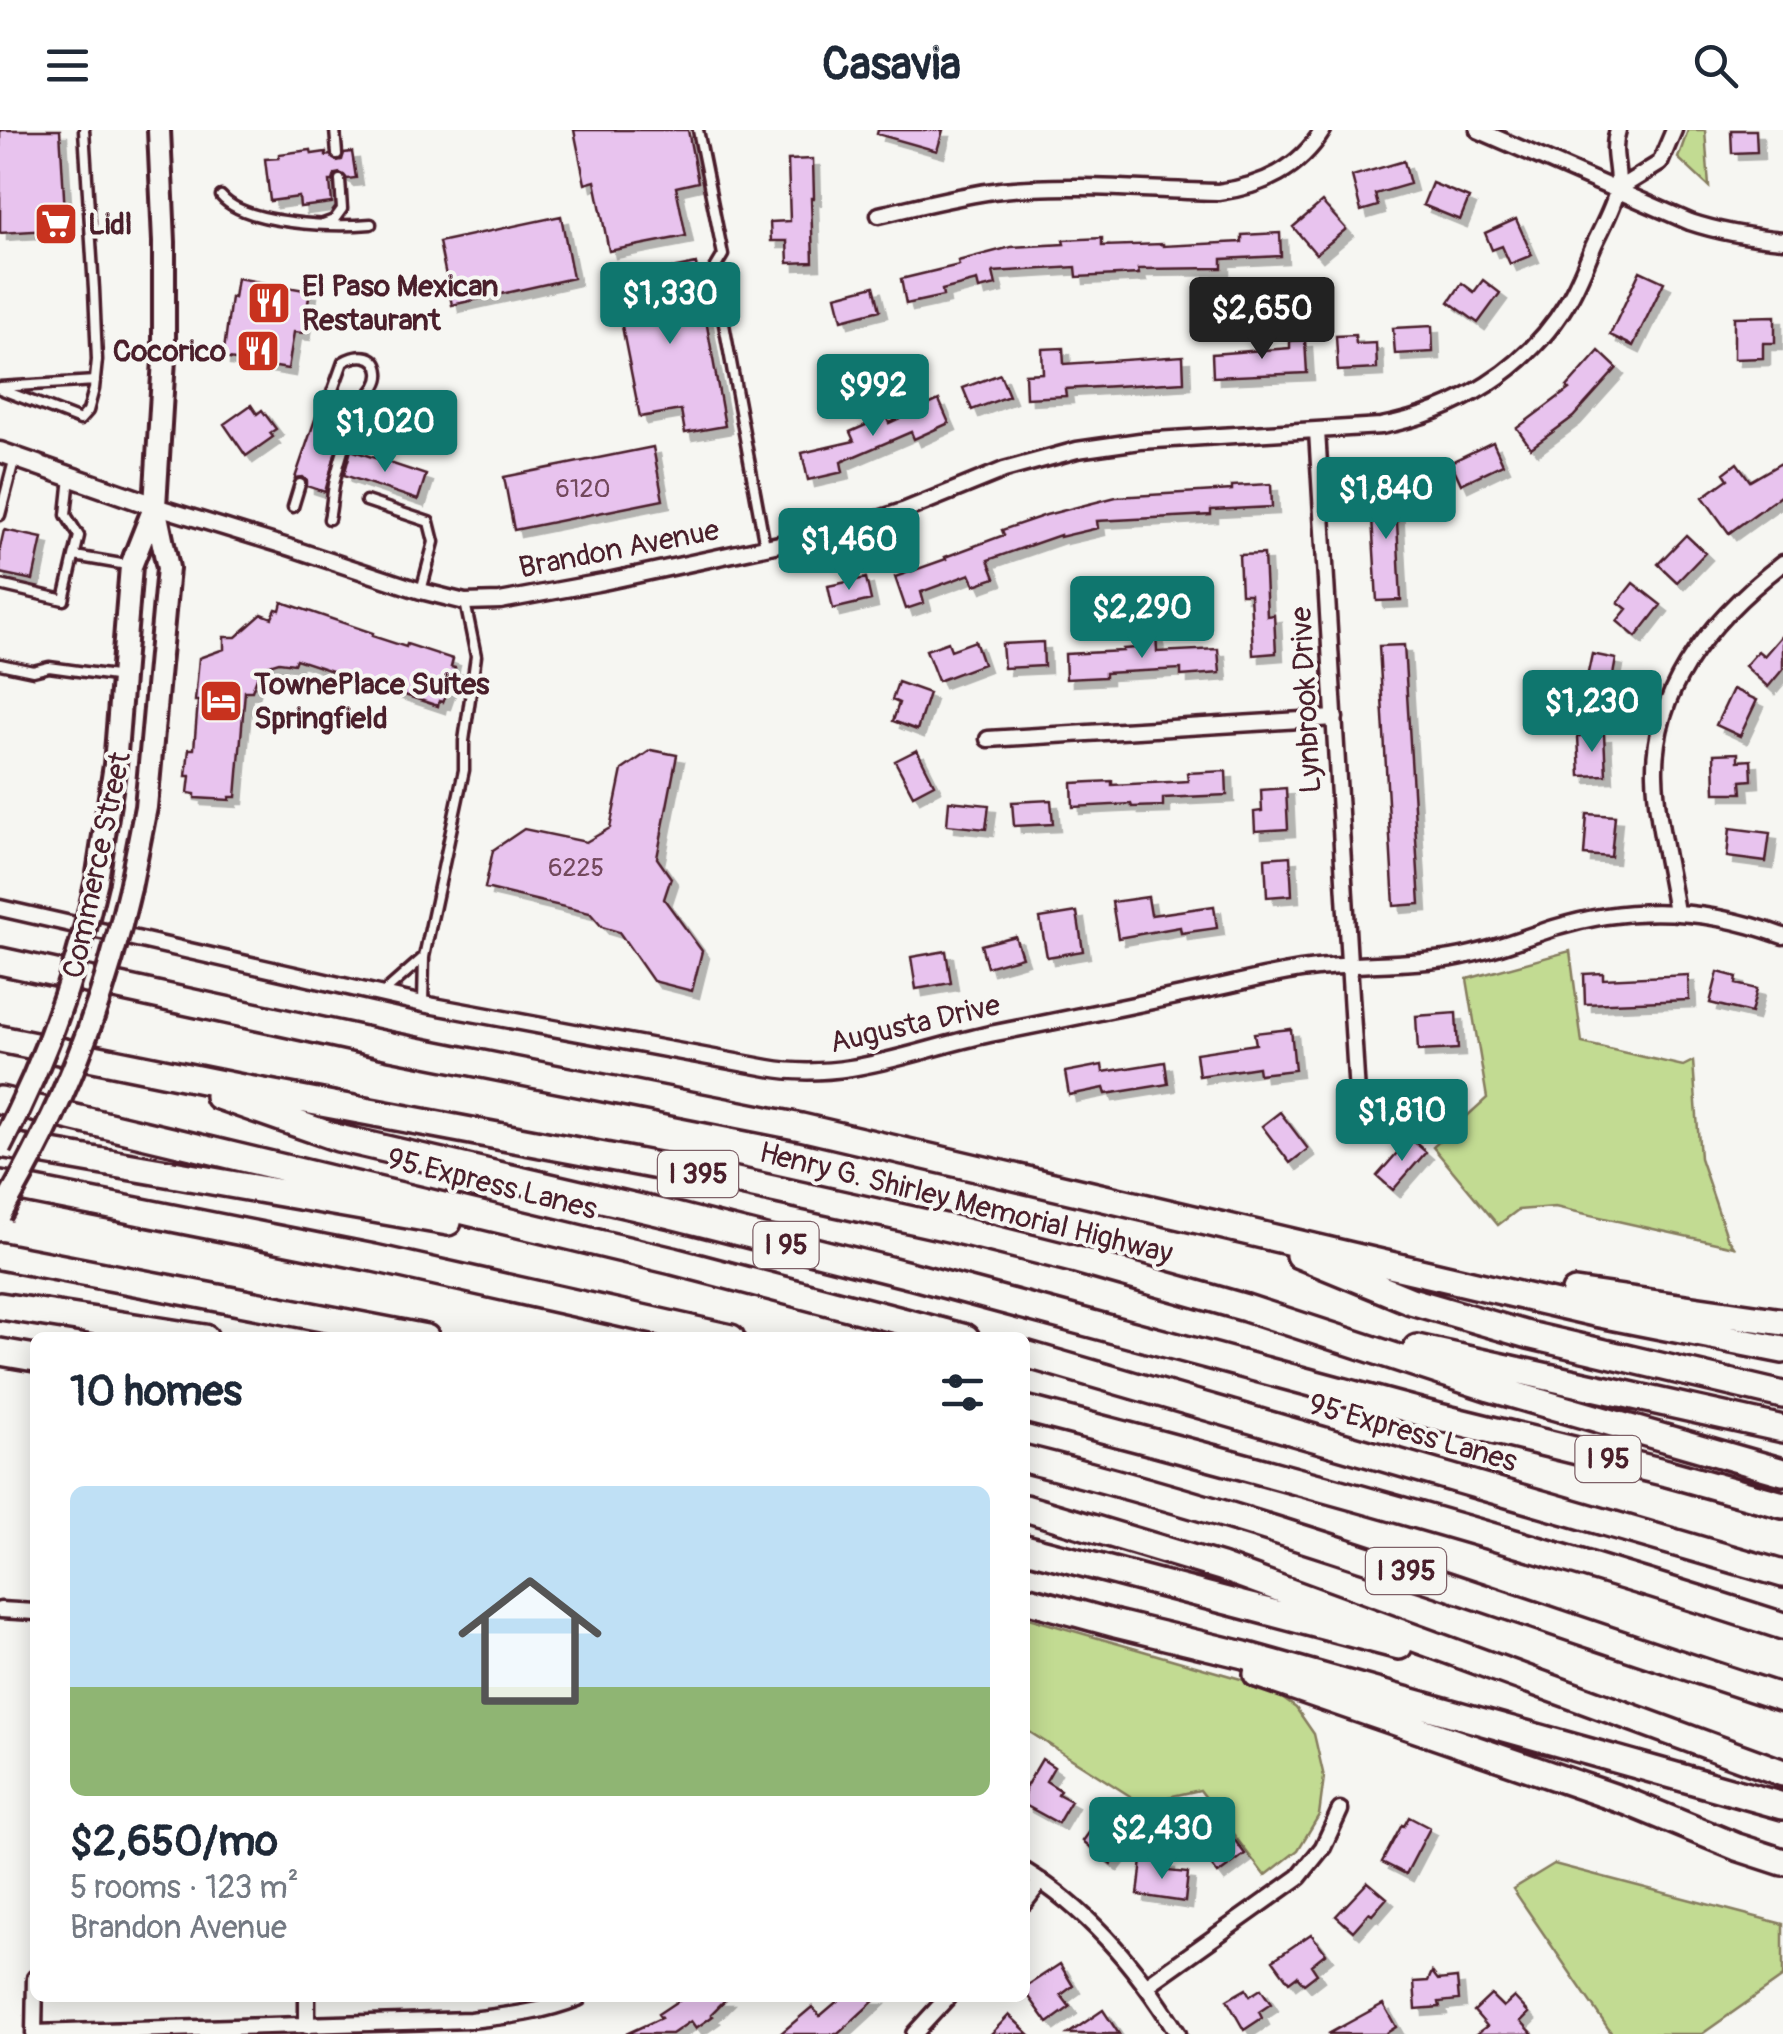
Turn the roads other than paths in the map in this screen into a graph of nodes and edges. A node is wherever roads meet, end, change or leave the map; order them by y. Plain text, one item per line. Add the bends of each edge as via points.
1 (84, 130) edge
2 (159, 130) edge
3 (335, 130) edge
4 (698, 130) edge
5 (1324, 130) edge
6 (1478, 130) edge
7 (1618, 130) edge
8 (1674, 130) edge
9 (337, 154) dead end
10 (340, 180) dead end
11 (1618, 189) junction
12 (222, 196) dead end
13 (879, 215) dead end
14 (371, 224) dead end
15 (319, 226) junction
16 (1783, 240) edge
17 (95, 381) junction
18 (0, 388) edge
19 (328, 401) dead end
20 (1317, 430) junction
21 (8, 454) edge
22 (70, 476) junction
23 (300, 484) dead end
24 (366, 502) dead end
25 (155, 506) junction
26 (293, 507) dead end
27 (0, 516) edge
28 (329, 520) dead end
29 (765, 548) junction
30 (76, 556) junction
31 (1783, 563) edge
32 (131, 566) junction
33 (0, 585) edge
34 (421, 592) junction
35 (464, 602) junction
36 (0, 664) edge
37 (122, 677) junction
38 (1335, 718) junction
39 (988, 738) dead end
40 (0, 908) edge
41 (1676, 912) junction
42 (1783, 936) edge
43 (424, 957) junction
44 (0, 960) edge
45 (1348, 966) junction
46 (381, 994) junction
47 (423, 1004) junction
48 (0, 1039) edge
49 (142, 1069) junction
50 (1356, 1094) dead end
51 (0, 1100) edge
52 (0, 1146) edge
53 (0, 1184) edge
54 (0, 1202) edge
55 (0, 1215) edge
56 (190, 1221) junction
57 (1241, 1231) junction
58 (0, 1256) edge
59 (673, 1261) junction
60 (1397, 1265) junction
61 (4, 1307) edge
62 (1246, 1308) junction
63 (1783, 1322) edge
64 (166, 1332) edge
65 (395, 1332) edge
66 (706, 1332) edge
67 (943, 1332) edge
68 (1783, 1350) edge
69 (0, 1352) edge
70 (1030, 1355) edge
71 (30, 1357) edge
72 (1783, 1395) edge
73 (1030, 1410) edge
74 (1783, 1429) edge
75 (1030, 1461) edge
76 (1783, 1472) edge
77 (1783, 1505) edge
78 (1030, 1510) edge
79 (1030, 1549) edge
80 (1783, 1574) edge
81 (1030, 1600) edge
82 (0, 1610) edge
83 (30, 1612) edge
84 (1116, 1624) junction
85 (1783, 1626) edge
86 (1558, 1691) junction
87 (1783, 1698) edge
88 (1783, 1773) edge
89 (1628, 1802) junction
90 (1783, 1806) edge
91 (1340, 1810) dead end
92 (1783, 1845) edge
93 (1783, 1862) edge
94 (1030, 1873) edge
95 (1041, 1881) junction
96 (1030, 1895) edge
97 (1146, 1986) junction
98 (35, 2002) edge
99 (307, 2002) edge
100 (566, 2002) edge
101 (943, 2002) edge
102 (307, 2026) junction
103 (34, 2034) edge
104 (914, 2034) edge
105 (1178, 2034) edge

1 - 17 lane
2 - 25 main road, Commerce Street via 164,359
3 - 9 lane
4 - 29 lane via 723,255 714,270
5 - 13 street via 1293,165 1242,188 1005,190
6 - 11 street
7 - 11 street
8 - 11 street via 1660,163
10 - 15 lane via 342,210
11 - 16 street via 1710,228
11 - 20 street, Brandon Avenue via 1567,303 1508,369 1424,416
12 - 15 lane via 244,212
14 - 15 lane
17 - 18 lane
17 - 18 lane via 80,420
19 - 28 lane via 346,360 362,356 376,363 378,382 357,410
20 - 29 street, Brandon Avenue via 1077,450 1004,470 903,512
20 - 38 street, Lynbrook Drive
21 - 22 street, Brandon Avenue
21 - 27 lane
22 - 25 street, Brandon Avenue
22 - 30 lane via 66,515 79,536
23 - 26 lane
24 - 34 lane via 429,522 434,542
25 - 32 main road, Commerce Street
25 - 34 street, Brandon Avenue
25 - 55 main road, Commerce Street, bridge via 168,568 146,807 130,888 77,1063
29 - 35 street, Brandon Avenue via 533,596
30 - 32 lane
30 - 33 lane via 64,600
31 - 41 street via 1704,639 1663,713 1654,776
32 - 37 main road, Commerce Street
34 - 35 street, Brandon Avenue
35 - 43 lane via 476,656 464,770
36 - 37 lane
37 - 52 main road, Commerce Street, bridge via 112,792 88,921 46,1050
38 - 39 street
38 - 45 street, Lynbrook Drive
40 - 46 street, Augusta Drive
41 - 42 street, Augusta Drive via 1736,920
41 - 45 street, Augusta Drive via 1592,918 1455,957
43 - 46 lane
43 - 47 lane
44 - 57 highway via 801,1127
45 - 47 street, Augusta Drive via 1307,969 819,1073
45 - 50 street, Lynbrook Drive
46 - 47 street, Augusta Drive
48 - 49 highway, Henry G. Shirley Memorial Highway / I 95
49 - 62 highway, Henry G. Shirley Memorial Highway / I 395 via 813,1197
49 - 77 highway, I 95 via 338,1138 913,1276
51 - 59 highway, 95 Express Lanes
52 - 59 highway
53 - 56 highway
54 - 56 highway
56 - 66 highway
57 - 60 highway
57 - 72 highway via 1411,1301 1528,1336
58 - 65 highway
59 - 67 highway, 95 Express Lanes
60 - 63 highway
60 - 68 highway
61 - 64 highway
62 - 74 highway
62 - 76 highway, Henry G. Shirley Memorial Highway / I 395 via 1490,1388
69 - 71 highway
70 - 80 highway, 95 Express Lanes
73 - 85 highway via 1432,1520
75 - 87 highway, I 395 via 1429,1578
78 - 86 highway via 1221,1567
79 - 86 highway
81 - 84 highway
82 - 83 street
84 - 89 highway
84 - 90 highway
86 - 88 highway
89 - 92 highway
89 - 93 highway
91 - 97 street via 1299,1878
94 - 95 street
95 - 96 street
95 - 97 street via 1097,1929
97 - 105 street
98 - 103 street
99 - 102 street
100 - 102 street via 498,2018
101 - 104 street
102 - 103 street

